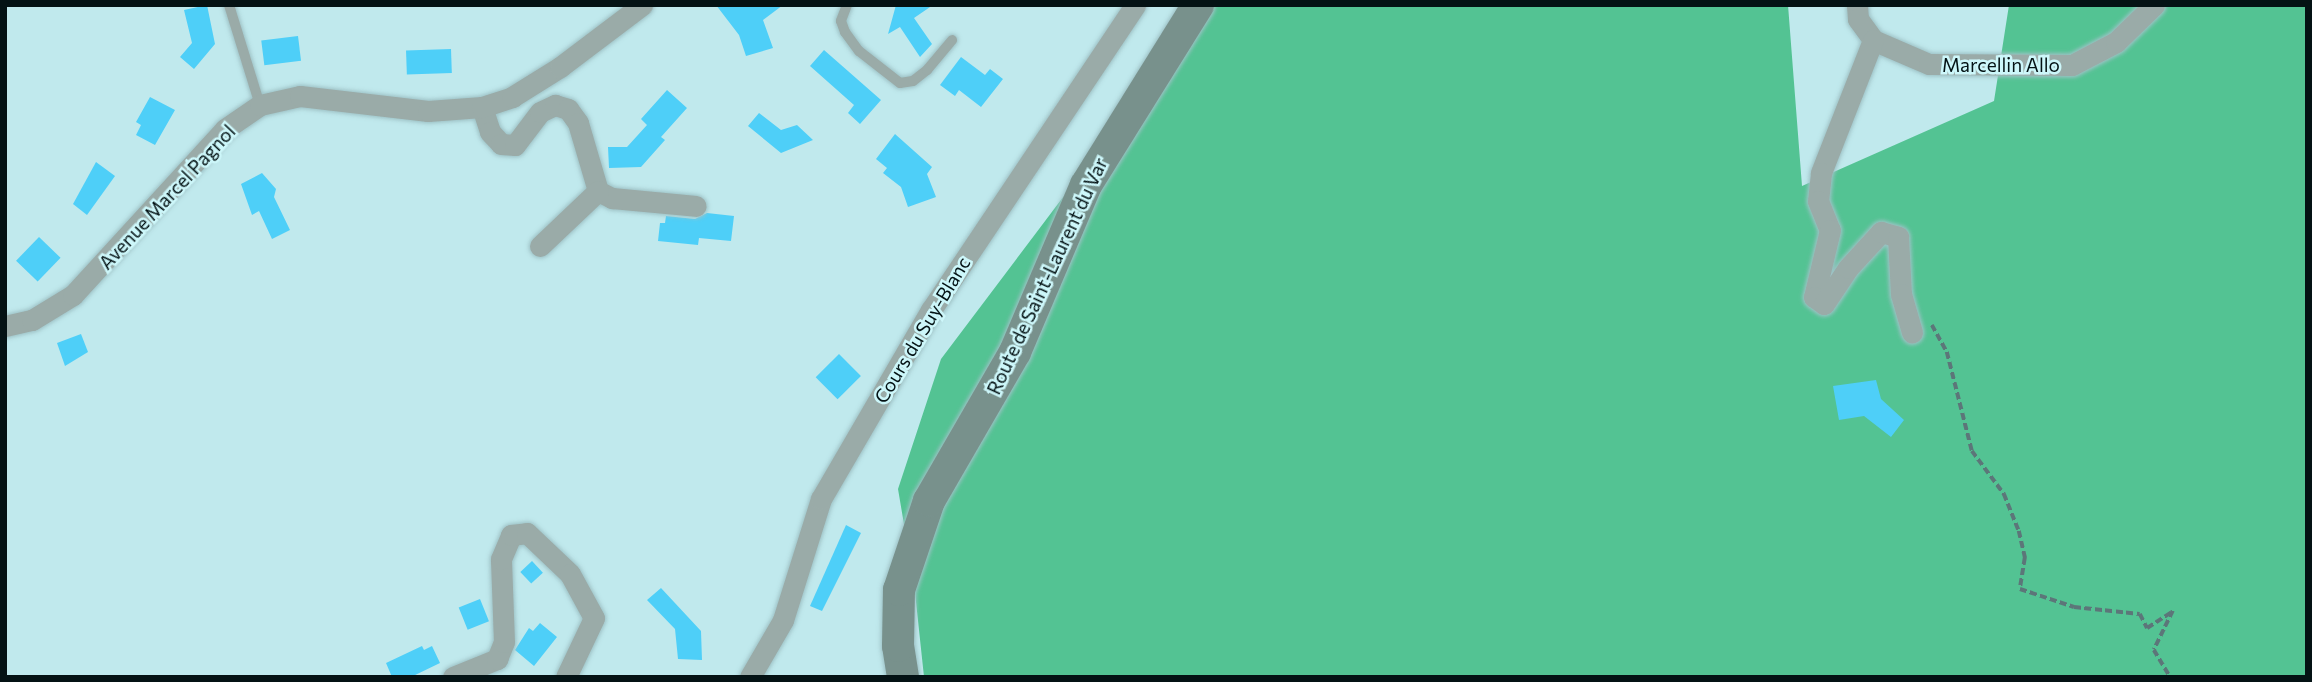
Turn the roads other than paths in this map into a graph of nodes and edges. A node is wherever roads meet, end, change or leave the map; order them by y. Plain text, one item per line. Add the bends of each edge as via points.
1 (229, 5) edge
2 (642, 5) edge
3 (847, 5) edge
4 (1135, 5) edge
5 (1198, 5) edge
6 (1857, 5) edge
7 (2154, 5) edge
8 (952, 40) dead end
9 (1873, 40) junction
10 (260, 106) junction
11 (482, 107) junction
12 (598, 191) junction
13 (695, 206) dead end
14 (540, 246) dead end
15 (5, 327) edge
16 (1912, 332) dead end
17 (453, 677) edge
18 (566, 677) edge
19 (750, 677) edge
20 (903, 677) edge

1 - 10 lane
2 - 11 street, Avenue Marcel Pagnol via 561,66 512,97
3 - 8 lane via 841,21 845,32 859,51 900,83 913,81 927,70
4 - 19 street, Cours du Suy-Blanc via 931,310 828,487 783,620
5 - 20 main road, Route de Saint-Laurent du Var via 1086,185 1015,352 929,501 899,590 898,646
6 - 9 street via 1858,19
7 - 9 street, Marcellin Allo via 2116,42 2072,65 1929,64
9 - 16 street via 1821,173 1818,201 1830,230 1814,297 1824,304 1848,268 1881,232 1898,237 1901,294
10 - 11 street, Avenue Marcel Pagnol via 300,96 428,111
10 - 15 street, Avenue Marcel Pagnol via 225,129 73,295 32,320
11 - 12 street via 490,132 501,144 514,145 540,112 555,105 568,108 578,123
12 - 13 street via 612,198
12 - 14 street
17 - 18 street via 498,659 504,642 501,559 511,535 527,533 570,574 594,618

